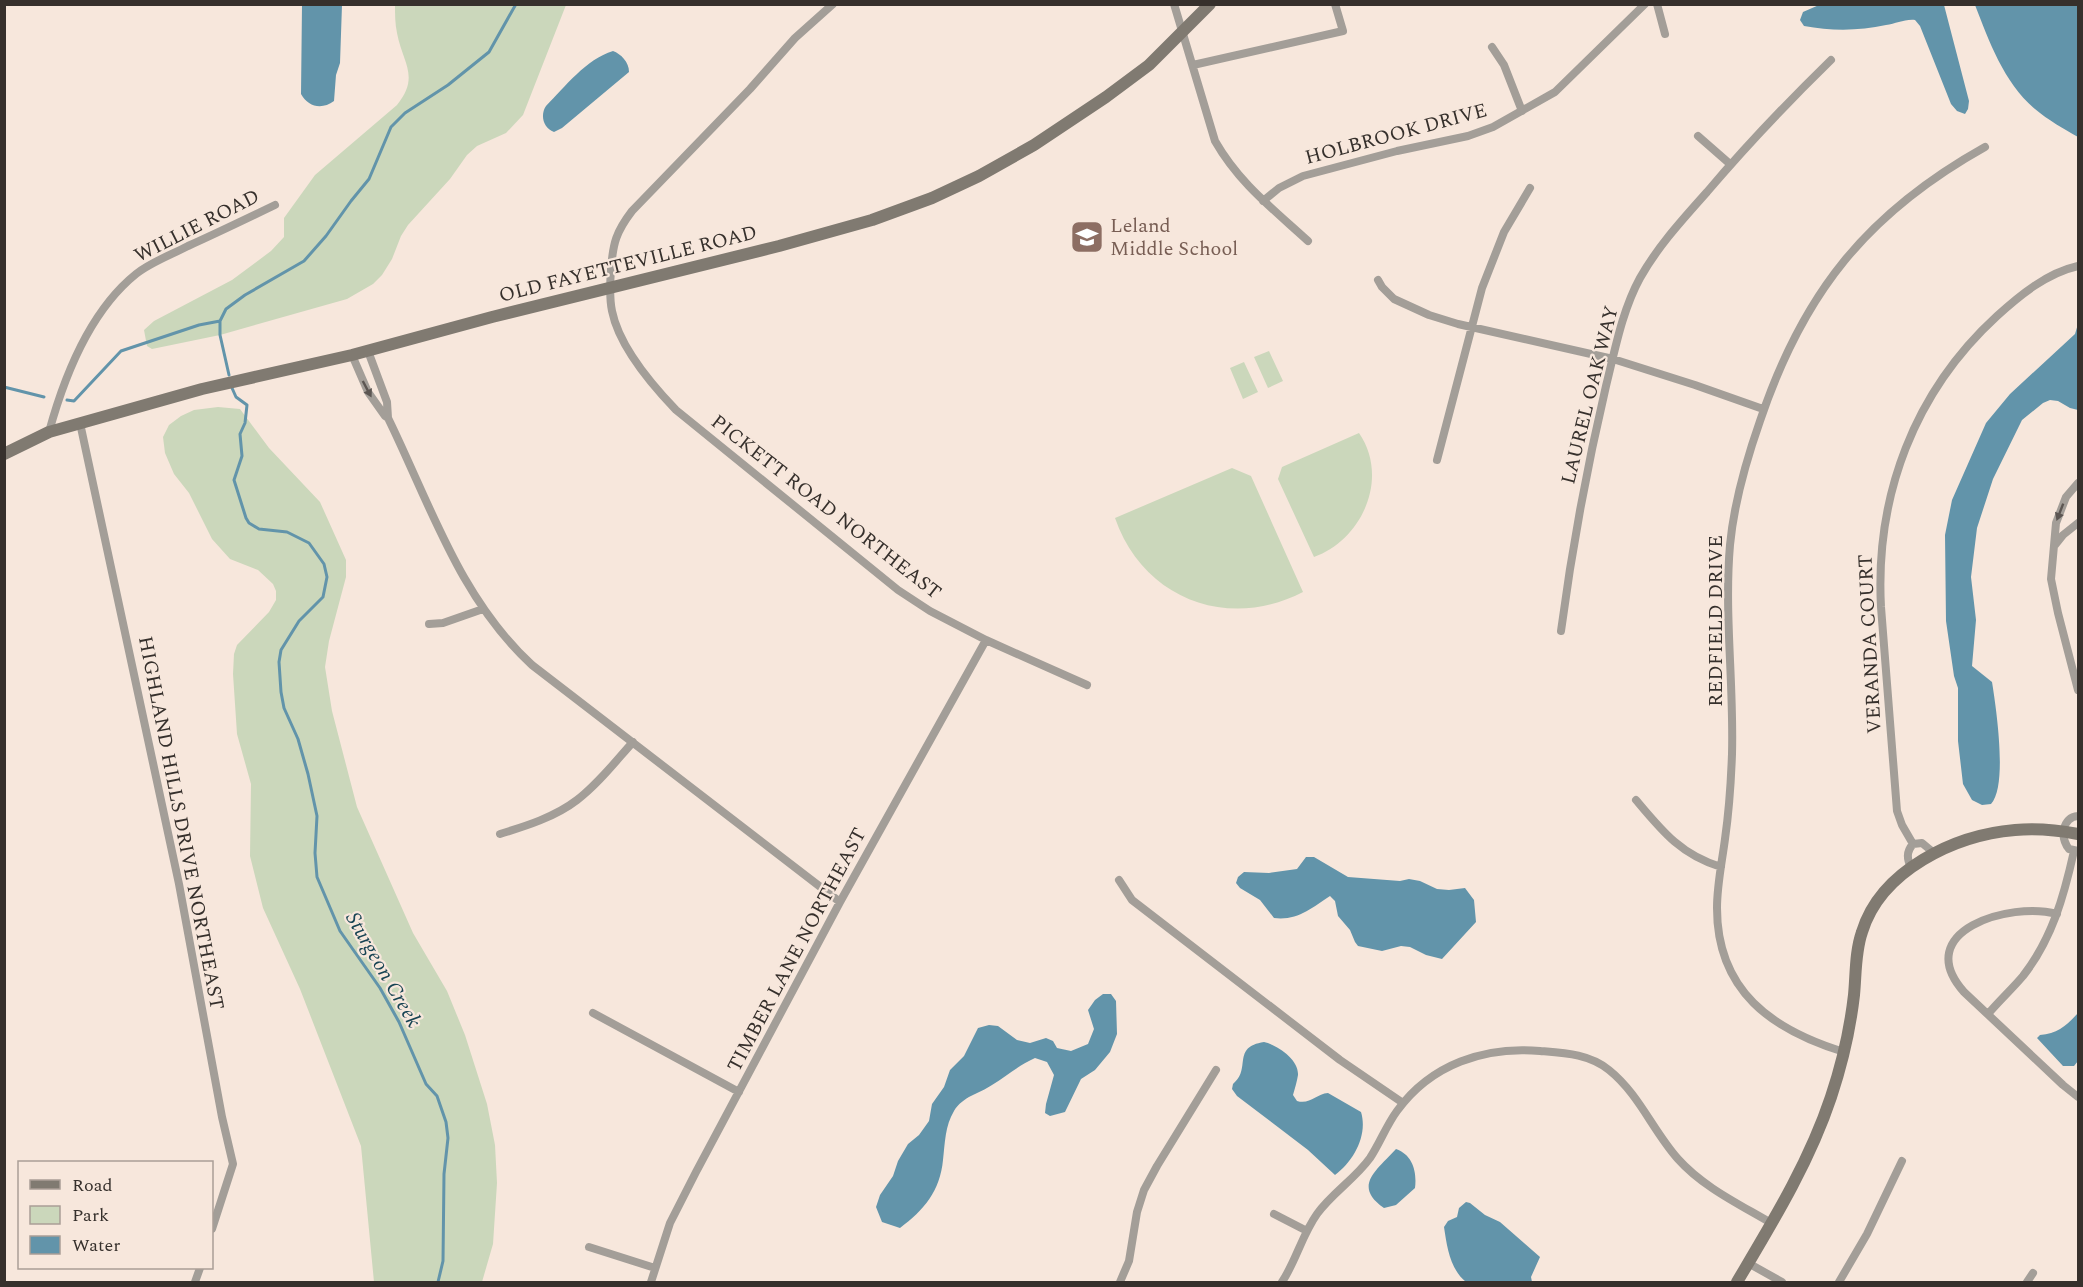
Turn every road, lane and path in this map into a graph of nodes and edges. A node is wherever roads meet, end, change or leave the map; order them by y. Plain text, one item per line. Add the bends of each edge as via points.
1 (832, 4) edge
2 (1174, 4) edge
3 (1210, 4) edge
4 (1335, 4) edge
5 (1645, 4) edge
6 (1657, 4) edge
7 (1182, 32) junction
8 (1665, 34) dead end
9 (1492, 47) dead end
10 (1831, 60) dead end
11 (1193, 65) junction
12 (1522, 111) junction
13 (1698, 135) dead end
14 (1985, 147) dead end
15 (1730, 164) junction
16 (1530, 188) dead end
17 (1263, 201) junction
18 (275, 205) dead end
19 (1308, 241) dead end
20 (2079, 266) edge
21 (1378, 280) dead end
22 (609, 289) junction
23 (1470, 326) junction
24 (368, 351) junction
25 (352, 355) junction
26 (1613, 359) junction
27 (1763, 409) junction
28 (388, 418) junction
29 (80, 423) junction
30 (49, 432) junction
31 (4, 454) edge
32 (1437, 460) dead end
33 (2079, 483) edge
34 (2079, 523) edge
35 (2054, 545) junction
36 (483, 609) junction
37 (429, 624) dead end
38 (1562, 631) dead end
39 (986, 640) junction
40 (1087, 684) dead end
41 (2079, 690) edge
42 (633, 742) junction
43 (1636, 800) dead end
44 (2079, 811) edge
45 (2078, 816) edge
46 (2064, 831) junction
47 (500, 834) dead end
48 (2079, 834) edge
49 (1913, 844) junction
50 (2076, 851) edge
51 (1934, 854) junction
52 (1720, 867) junction
53 (1911, 868) junction
54 (1119, 880) dead end
55 (840, 902) junction
56 (2057, 914) junction
57 (592, 1013) dead end
58 (1988, 1014) junction
59 (1844, 1052) junction
60 (1216, 1070) dead end
61 (739, 1092) junction
62 (2079, 1097) edge
63 (1403, 1103) junction
64 (1902, 1161) dead end
65 (1274, 1214) dead end
66 (1772, 1223) junction
67 (213, 1226) edge
68 (1307, 1231) junction
69 (589, 1247) dead end
70 (1748, 1263) junction
71 (655, 1268) junction
72 (2033, 1273) dead end
73 (651, 1282) edge
74 (1120, 1282) edge
75 (1282, 1282) edge
76 (1737, 1282) edge
77 (1782, 1282) edge
78 (1839, 1282) edge
79 (2026, 1282) edge

1 - 22 street, PICKETT ROAD NORTHEAST via 795,38 620,226 614,240
2 - 7 street
3 - 7 street, OLD FAYETTEVILLE ROAD
4 - 11 street via 1343,31
5 - 12 street, HOLBROOK DRIVE via 1555,92
6 - 8 street
7 - 11 street
7 - 22 street, OLD FAYETTEVILLE ROAD via 1142,70 1075,119 979,176 932,198 872,220
9 - 12 street
10 - 15 street, LAUREL OAK WAY
11 - 17 street via 1215,141 1225,160
12 - 17 street, HOLBROOK DRIVE via 1468,136 1303,176
13 - 15 street
14 - 27 street, REDFIELD DRIVE via 1914,192 1843,261 1795,336
15 - 26 street, LAUREL OAK WAY via 1648,264 1632,294
16 - 23 street via 1496,249
17 - 19 street
18 - 30 street, WILLIE ROAD via 159,260 122,286 103,308 68,374
20 - 49 street, VERANDA COURT via 2058,273 2018,298 1964,350 1921,413 1892,486 1882,542 1881,607 1897,811
21 - 23 street via 1402,304
22 - 24 street, OLD FAYETTEVILLE ROAD
22 - 39 street, PICKETT ROAD NORTHEAST via 617,327 631,353 676,410 898,590
23 - 26 street
23 - 32 street
24 - 25 street, OLD FAYETTEVILLE ROAD
24 - 28 street via 387,402
25 -> 28 street via 368,392
25 - 29 street, OLD FAYETTEVILLE ROAD via 201,389
26 - 27 street
26 - 38 street, LAUREL OAK WAY via 1577,520
27 - 52 street, REDFIELD DRIVE via 1741,478 1730,544 1732,754
28 - 36 street via 469,589
29 - 30 street, OLD FAYETTEVILLE ROAD
29 - 67 street, HIGHLAND HILLS DRIVE NORTHEAST via 179,884 233,1164
30 - 31 street, OLD FAYETTEVILLE ROAD
33 -> 35 street via 2060,511
34 - 35 street
35 - 41 street via 2052,589
36 - 37 street
36 - 42 street via 514,649 532,665
39 - 40 street, PICKETT ROAD NORTHEAST
39 - 55 street, TIMBER LANE NORTHEAST
42 - 47 street via 576,801
42 - 55 street
43 - 52 street via 1681,848
44 - 45 street
45 - 46 street via 2067,821
46 - 48 street
46 - 50 street via 2064,843
46 - 51 street via 1999,831
49 - 51 street via 1926,845
49 - 53 street via 1908,852
50 - 56 street
51 - 53 street
52 - 59 street, REDFIELD DRIVE via 1718,930 1723,953 1742,989 1766,1016 1784,1028
53 - 59 street via 1884,892 1862,931
54 - 63 street via 1131,900 1340,1060
55 - 61 street, TIMBER LANE NORTHEAST
56 - 58 street via 2029,966
56 - 58 street via 2031,910 1993,916 1971,926 1955,940 1949,961 1954,980
57 - 61 street
58 - 62 street
59 - 66 street via 1814,1142
60 - 74 street via 1144,1190 1129,1261
61 - 71 street, TIMBER LANE NORTHEAST via 670,1223
63 - 66 street via 1445,1069 1484,1053 1522,1049 1588,1058 1610,1071 1626,1087 1686,1167 1713,1189
63 - 68 street via 1369,1159 1324,1205
64 - 78 street via 1868,1234
65 - 68 street
66 - 70 street
68 - 75 street
69 - 71 street
70 - 76 street
70 - 77 street
71 - 73 street, TIMBER LANE NORTHEAST
72 - 79 street

